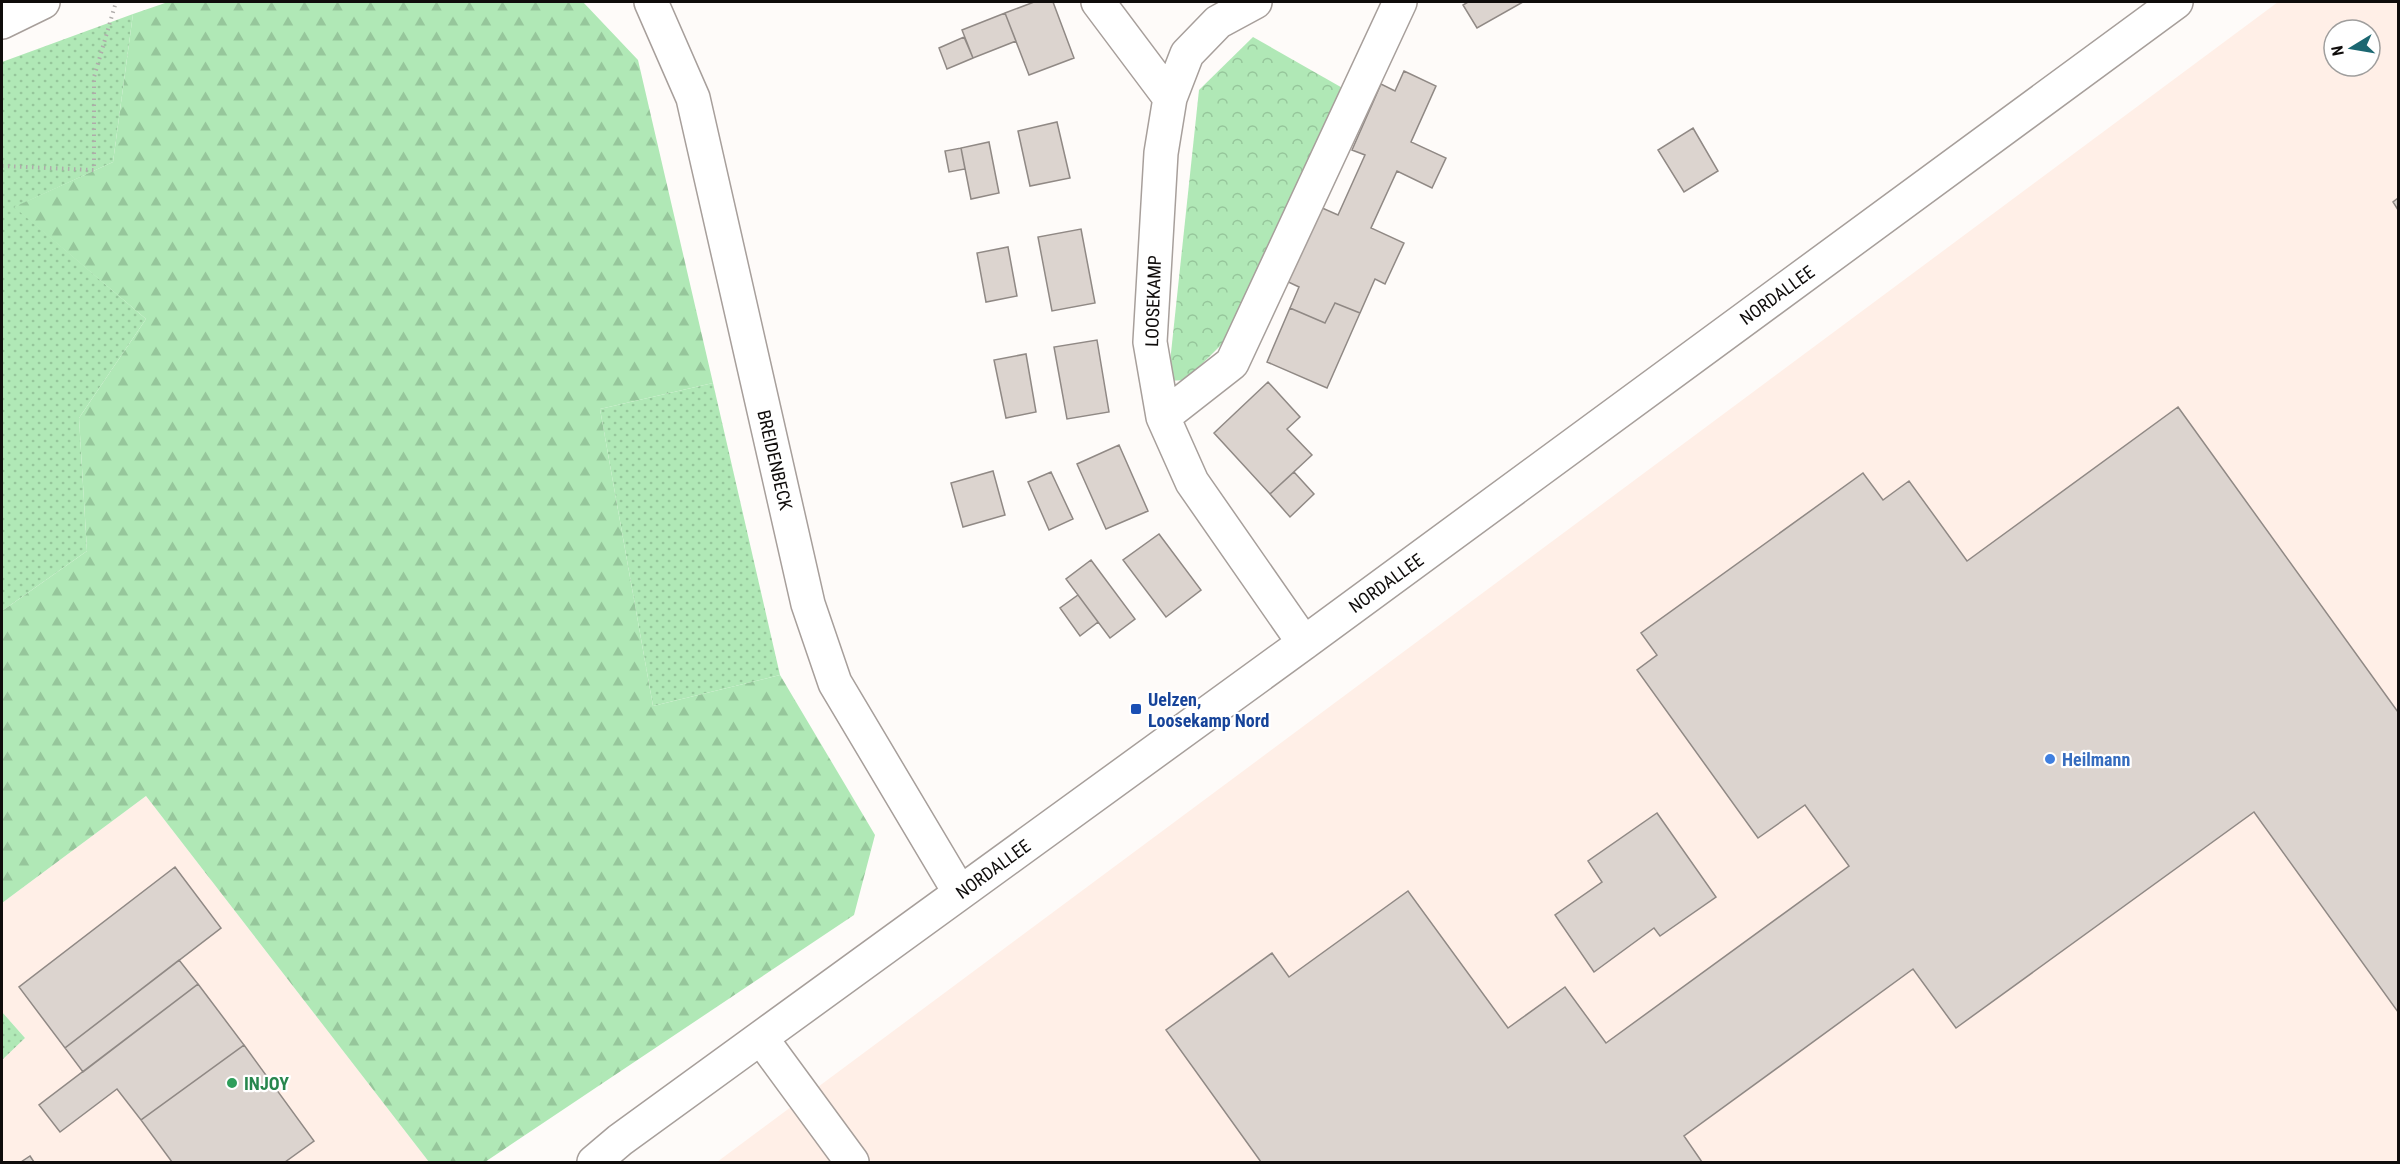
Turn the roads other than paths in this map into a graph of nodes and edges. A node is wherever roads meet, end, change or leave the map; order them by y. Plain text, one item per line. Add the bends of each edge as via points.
1 (43, 2) edge
2 (651, 2) edge
3 (1098, 2) edge
4 (1255, 2) edge
5 (1400, 2) edge
6 (2176, 2) edge
7 (2, 22) edge
8 (1170, 98) junction
9 (1162, 417) junction
10 (1304, 643) junction
11 (960, 893) junction
12 (761, 1038) junction
13 (594, 1162) edge
14 (852, 1162) edge

1 - 7 street
2 - 11 street, BREIDENBECK via 693,98 808,604 835,683
3 - 8 street
4 - 8 street, LOOSEKAMP via 1218,22 1187,54
5 - 9 street via 1232,363
6 - 10 street, NORDALLEE
8 - 9 street, LOOSEKAMP via 1161,153 1149,342
9 - 10 street, LOOSEKAMP via 1192,482
10 - 11 street, NORDALLEE
11 - 12 street, NORDALLEE
12 - 13 street, NORDALLEE
12 - 14 street

